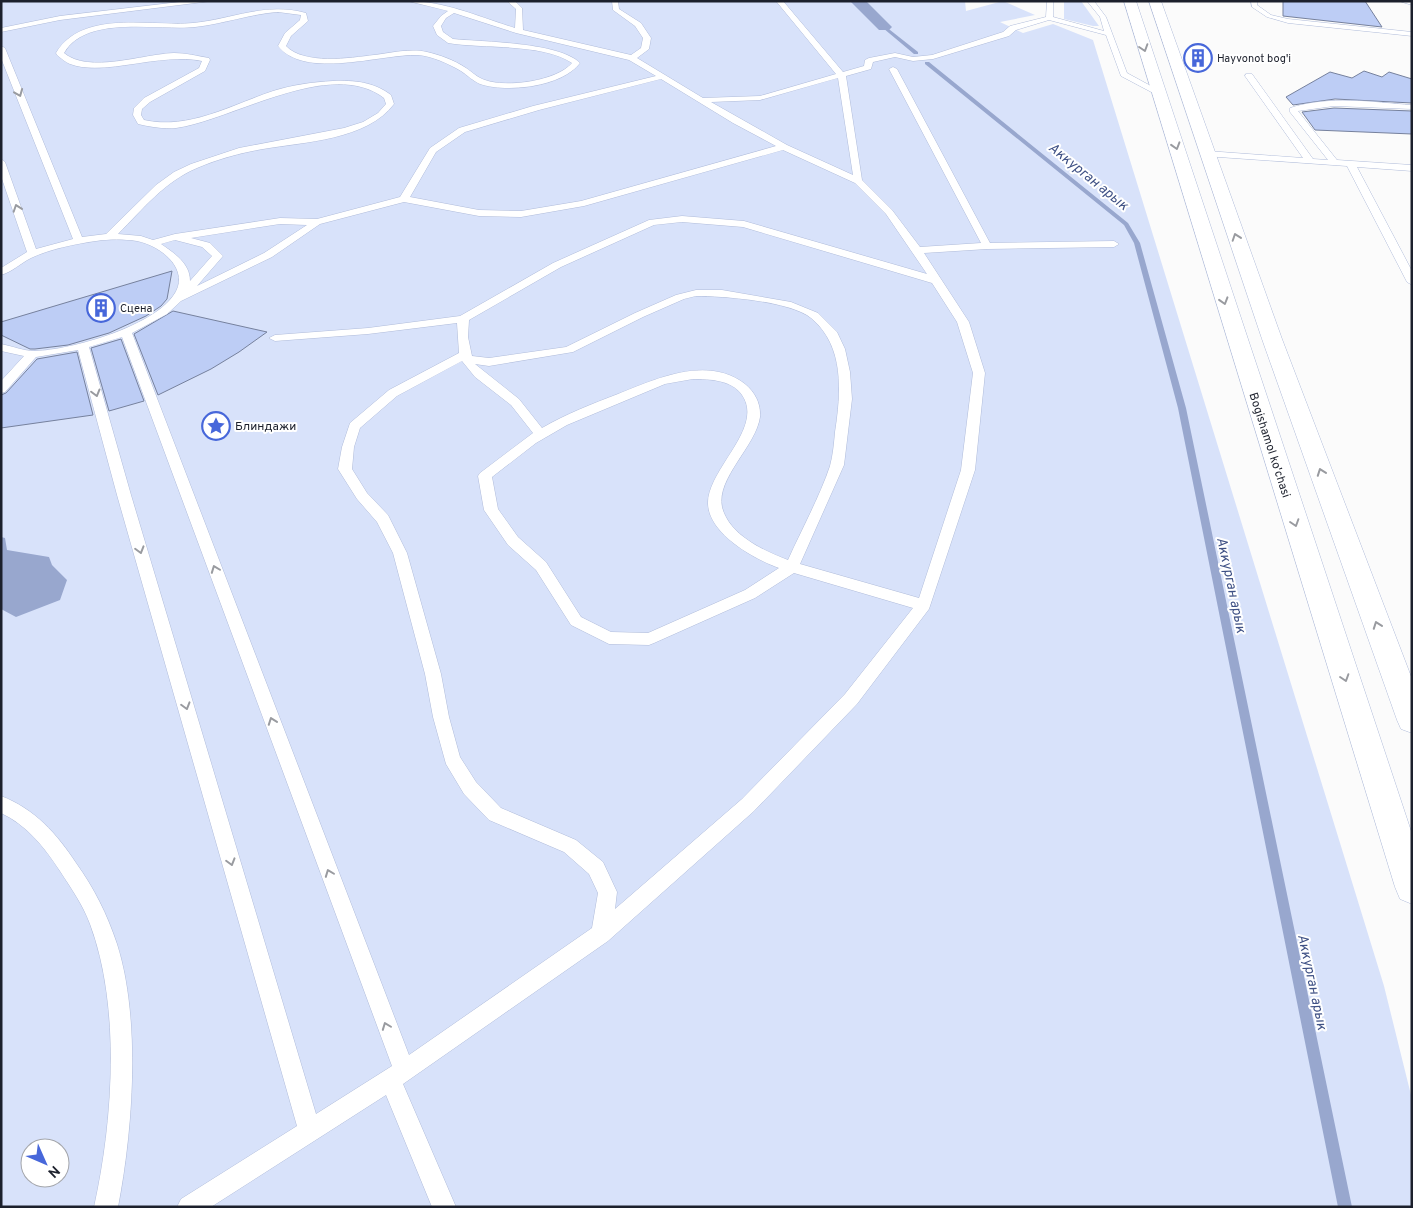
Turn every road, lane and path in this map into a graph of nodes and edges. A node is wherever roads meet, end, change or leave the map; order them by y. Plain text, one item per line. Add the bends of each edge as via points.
1 (208, 1) edge
2 (411, 1) edge
3 (510, 1) edge
4 (614, 1) edge
5 (779, 1) edge
6 (1050, 1) edge
7 (1090, 1) edge
8 (1130, 1) edge
9 (1155, 1) edge
10 (1254, 1) edge
11 (1404, 1) edge
12 (1412, 3) edge
13 (455, 10) junction
14 (1049, 18) junction
15 (6, 28) edge
16 (519, 31) junction
17 (1109, 34) junction
18 (1412, 34) edge
19 (1, 48) edge
20 (632, 58) junction
21 (900, 66) junction
22 (663, 76) junction
23 (842, 76) junction
24 (1249, 76) dead end
25 (1158, 92) junction
26 (760, 98) junction
27 (701, 100) junction
28 (1412, 107) edge
29 (742, 115) junction
30 (784, 147) junction
31 (1207, 154) junction
32 (1310, 161) junction
33 (1, 162) edge
34 (1334, 163) junction
35 (1351, 165) junction
36 (1412, 168) edge
37 (858, 181) junction
38 (404, 199) junction
39 (317, 222) junction
40 (110, 236) junction
41 (175, 236) junction
42 (79, 242) junction
43 (152, 243) junction
44 (1114, 244) dead end
45 (987, 246) junction
46 (917, 250) junction
47 (33, 254) junction
48 (1, 272) edge
49 (935, 280) junction
50 (1412, 282) edge
51 (180, 298) junction
52 (463, 319) junction
53 (126, 333) junction
54 (1235, 335) junction
55 (275, 338) dead end
56 (1272, 339) junction
57 (83, 346) junction
58 (1, 347) edge
59 (33, 354) junction
60 (464, 355) junction
61 (1, 389) edge
62 (540, 434) junction
63 (792, 567) junction
64 (924, 605) junction
65 (1412, 720) edge
66 (1, 804) edge
67 (1406, 854) edge
68 (1412, 887) edge
69 (601, 934) junction
70 (397, 1075) junction
71 (310, 1130) junction
72 (106, 1207) edge
73 (189, 1207) edge
74 (444, 1207) edge

1 - 15 lane via 60,18
2 - 13 lane
3 - 16 lane via 519,8
4 - 20 lane via 616,10 638,25 647,38 645,49
5 - 23 lane
6 - 14 lane
7 - 17 lane via 1103,17
8 -> 25 main road, Bogishamol ko'chasi
9 - 31 main road
10 - 18 lane via 1254,6 1269,16 1288,22
11 - 12 lane
13 - 16 lane
13 - 40 lane via 437,26 440,34 451,41 556,52 576,63 572,70 554,78 509,84 482,83 462,69 419,52 335,60 304,58 290,54 282,46 288,35 304,21 304,14 292,10 268,11 202,24 110,26 67,42 60,53 76,63 178,55 206,60 202,69 138,108 141,122 153,127 209,117 277,93 314,84 368,85 388,97 390,104 386,111 352,130 246,149 177,174
14 - 17 lane
14 - 21 lane
16 - 20 lane
17 - 25 lane via 1124,74
19 -> 42 lane
20 - 22 lane
21 - 23 lane via 895,54 876,57 869,60 871,68
21 - 45 lane
22 - 27 lane
22 - 38 lane via 458,132 433,150
23 - 26 lane
23 - 37 lane
24 - 32 lane
25 -> 54 main road, Bogishamol ko'chasi
26 - 27 lane
26 - 29 lane
27 - 29 lane
28 - 34 lane via 1312,105 1293,110
29 - 30 lane
30 - 37 lane
30 - 38 lane via 636,190 521,214 479,213
31 - 32 lane
56 -> 31 main road
32 - 34 lane
47 -> 33 lane
34 - 35 lane
35 - 36 lane
35 - 50 lane
37 - 46 lane via 888,212
38 - 39 lane
39 - 41 lane via 280,221
39 - 51 lane via 262,259
40 - 42 lane
40 - 43 lane
41 - 43 lane
41 - 51 lane via 206,245 218,256
42 - 47 lane
43 - 51 lane via 171,256 185,273
44 - 45 lane
45 - 46 lane
46 - 49 lane
47 - 48 lane
49 - 52 lane via 744,224 682,219 652,222 557,265
49 - 64 lane via 963,322 979,373 968,470
51 - 53 lane
52 - 55 lane
52 - 60 lane
53 - 57 lane
70 -> 53 lane
54 - 56 main road via 1252,331
54 -> 67 main road, Bogishamol ko'chasi
65 -> 56 main road
57 - 59 lane
57 -> 71 lane
58 - 59 lane
59 - 61 lane
60 - 62 lane via 472,370 511,399
60 - 63 lane via 468,359 488,362 570,350 666,302 696,293 763,299 814,315 828,327 836,341 844,372 846,399 836,465
60 - 69 lane via 393,393 354,426 345,469 362,496 383,519 400,553 452,758 470,788 495,814 570,846 596,868 608,892
62 - 63 lane via 593,408 674,377 710,375 731,380 747,391 756,408 714,504 731,532 746,546
62 - 63 lane via 485,476 491,510 512,541 541,566 576,621 610,638 649,639 750,594
63 - 64 lane
64 - 69 lane via 851,699 748,805
66 - 72 lane via 39,829 87,895 114,972 119,1009 122,1093 115,1169
67 - 68 main road, Bogishamol ko'chasi
69 - 70 lane
70 - 71 lane
70 - 74 lane
71 - 73 lane

